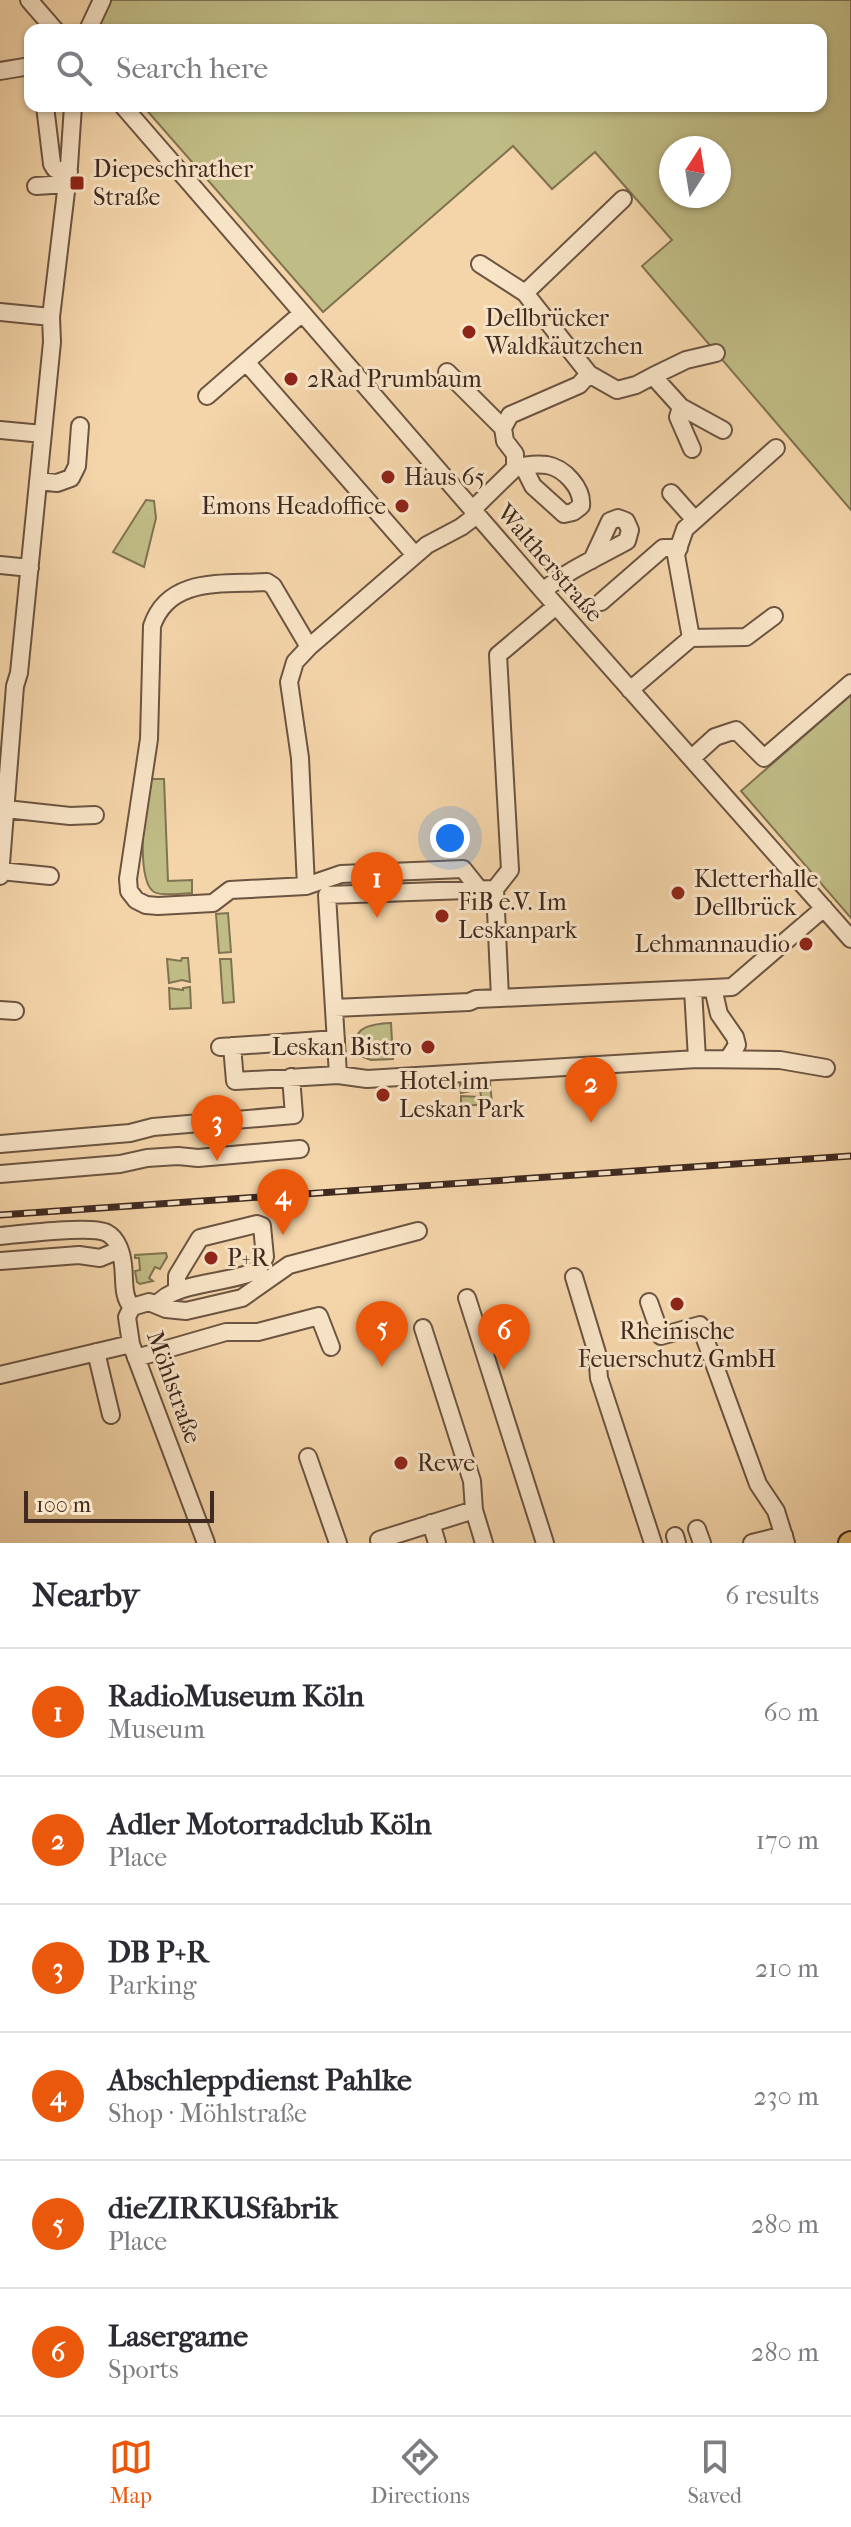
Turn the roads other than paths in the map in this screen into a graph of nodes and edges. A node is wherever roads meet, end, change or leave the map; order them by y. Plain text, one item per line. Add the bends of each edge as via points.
1 (29, 0) edge
2 (102, 0) edge
3 (50, 24) edge
4 (91, 24) edge
5 (24, 67) edge
6 (0, 71) edge
7 (46, 112) edge
8 (73, 112) edge
9 (128, 112) edge
10 (68, 178) junction
11 (36, 186) dead end
12 (623, 199) dead end
13 (480, 264) dead end
14 (525, 293) junction
15 (0, 312) edge
16 (301, 314) junction
17 (51, 317) junction
18 (716, 353) dead end
19 (246, 362) junction
20 (447, 372) dead end
21 (589, 374) junction
22 (653, 376) junction
23 (207, 396) dead end
24 (681, 407) junction
25 (80, 426) dead end
26 (503, 428) junction
27 (0, 430) edge
28 (723, 430) dead end
29 (43, 434) junction
30 (776, 448) dead end
31 (692, 449) dead end
32 (38, 481) junction
33 (671, 493) dead end
34 (474, 512) junction
35 (695, 520) junction
36 (679, 548) junction
37 (415, 555) junction
38 (592, 560) dead end
39 (0, 565) edge
40 (30, 568) junction
41 (543, 591) junction
42 (601, 602) dead end
43 (556, 606) junction
44 (774, 616) dead end
45 (691, 638) junction
46 (309, 647) junction
47 (851, 683) edge
48 (630, 690) junction
49 (692, 758) junction
50 (4, 777) edge
51 (6, 809) junction
52 (95, 815) dead end
53 (0, 874) edge
54 (50, 876) dead end
55 (306, 886) junction
56 (487, 889) junction
57 (327, 895) junction
58 (824, 908) junction
59 (851, 939) edge
60 (713, 988) junction
61 (693, 989) junction
62 (500, 998) junction
63 (334, 1008) junction
64 (336, 1039) junction
65 (697, 1059) junction
66 (728, 1059) junction
67 (826, 1068) dead end
68 (338, 1075) junction
69 (291, 1077) junction
70 (0, 1144) edge
71 (300, 1149) dead end
72 (0, 1174) edge
73 (418, 1231) dead end
74 (0, 1236) edge
75 (119, 1250) junction
76 (0, 1261) edge
77 (574, 1277) dead end
78 (177, 1291) junction
79 (467, 1298) dead end
80 (649, 1302) dead end
81 (157, 1305) junction
82 (125, 1314) junction
83 (423, 1328) dead end
84 (331, 1347) dead end
85 (134, 1351) junction
86 (96, 1352) junction
87 (0, 1375) edge
88 (111, 1415) dead end
89 (308, 1457) dead end
90 (474, 1510) junction
91 (428, 1524) junction
92 (785, 1539) edge
93 (745, 1540) edge
94 (379, 1542) edge
95 (206, 1543) edge
96 (338, 1543) edge
97 (431, 1543) edge
98 (437, 1543) edge
99 (484, 1543) edge
100 (545, 1543) edge
101 (653, 1543) edge

1 - 3 street
2 - 4 street
5 - 6 street
7 - 10 street via 52,164
8 - 10 street
9 - 16 street, Waltherstraße
10 - 11 street
10 - 17 street
12 - 14 street
13 - 14 street
14 - 21 street
15 - 17 street
16 - 19 street
16 - 34 street, Waltherstraße
17 - 29 street
18 - 22 street
19 - 23 street
19 - 37 street
20 - 26 street
21 - 22 street via 617,390
21 - 26 street via 579,385 510,415
22 - 24 street
24 - 28 street
24 - 31 street via 678,417
25 - 32 street via 71,478
26 - 34 street via 519,467
27 - 29 street
29 - 32 street
30 - 35 street
32 - 40 street
33 - 35 street
34 - 37 street
34 - 41 street, Waltherstraße
35 - 36 street via 685,529
36 - 42 street via 663,548
36 - 45 street
37 - 46 street
38 - 41 street
39 - 40 street
40 - 50 street
41 - 43 street, Waltherstraße
43 - 48 street, Waltherstraße
43 - 56 street via 498,655 510,870
44 - 45 street via 746,637
45 - 48 street
46 - 55 street via 295,662 289,682 300,758
46 - 55 street via 267,582 193,586 179,591 157,612 152,626 149,739 128,879 136,900 158,906 213,903 230,890
47 - 49 street via 764,758 736,730 715,737
48 - 49 street, Waltherstraße
49 - 58 street, Waltherstraße
50 - 51 street
51 - 52 street
51 - 53 street
53 - 54 street
55 - 56 street via 341,874 463,869
55 - 57 street
56 - 57 street
56 - 62 street
57 - 63 street
58 - 59 street, Waltherstraße
58 - 60 street via 732,987
60 - 61 street
60 - 66 street via 719,1014 737,1045
61 - 62 street
61 - 65 street
62 - 63 street
63 - 64 street
64 - 68 street
64 - 69 street via 226,1047 235,1081
65 - 66 street
65 - 68 street via 367,1079
66 - 67 street
68 - 69 street
69 - 70 street via 294,1115
71 - 72 street
73 - 81 street, Möhlstraße via 289,1265 242,1298 186,1311
74 - 75 street via 102,1230 111,1234
75 - 76 street via 100,1258
75 - 82 street
77 - 101 street via 597,1353 599,1378
78 - 78 street via 177,1276 204,1236 257,1224 265,1232 265,1257 258,1270
78 - 81 street
79 - 100 street
80 - 92 street via 661,1336 700,1325 758,1484 776,1511
81 - 82 street, Möhlstraße via 149,1302
82 - 85 street, Möhlstraße
83 - 90 street via 472,1481
84 - 85 street via 319,1316 258,1332 226,1332
85 - 86 street
85 - 95 street, Möhlstraße
86 - 87 street
86 - 88 street
89 - 96 street
90 - 91 street
90 - 99 street
91 - 94 street
91 - 97 street
91 - 98 street
92 - 93 street

